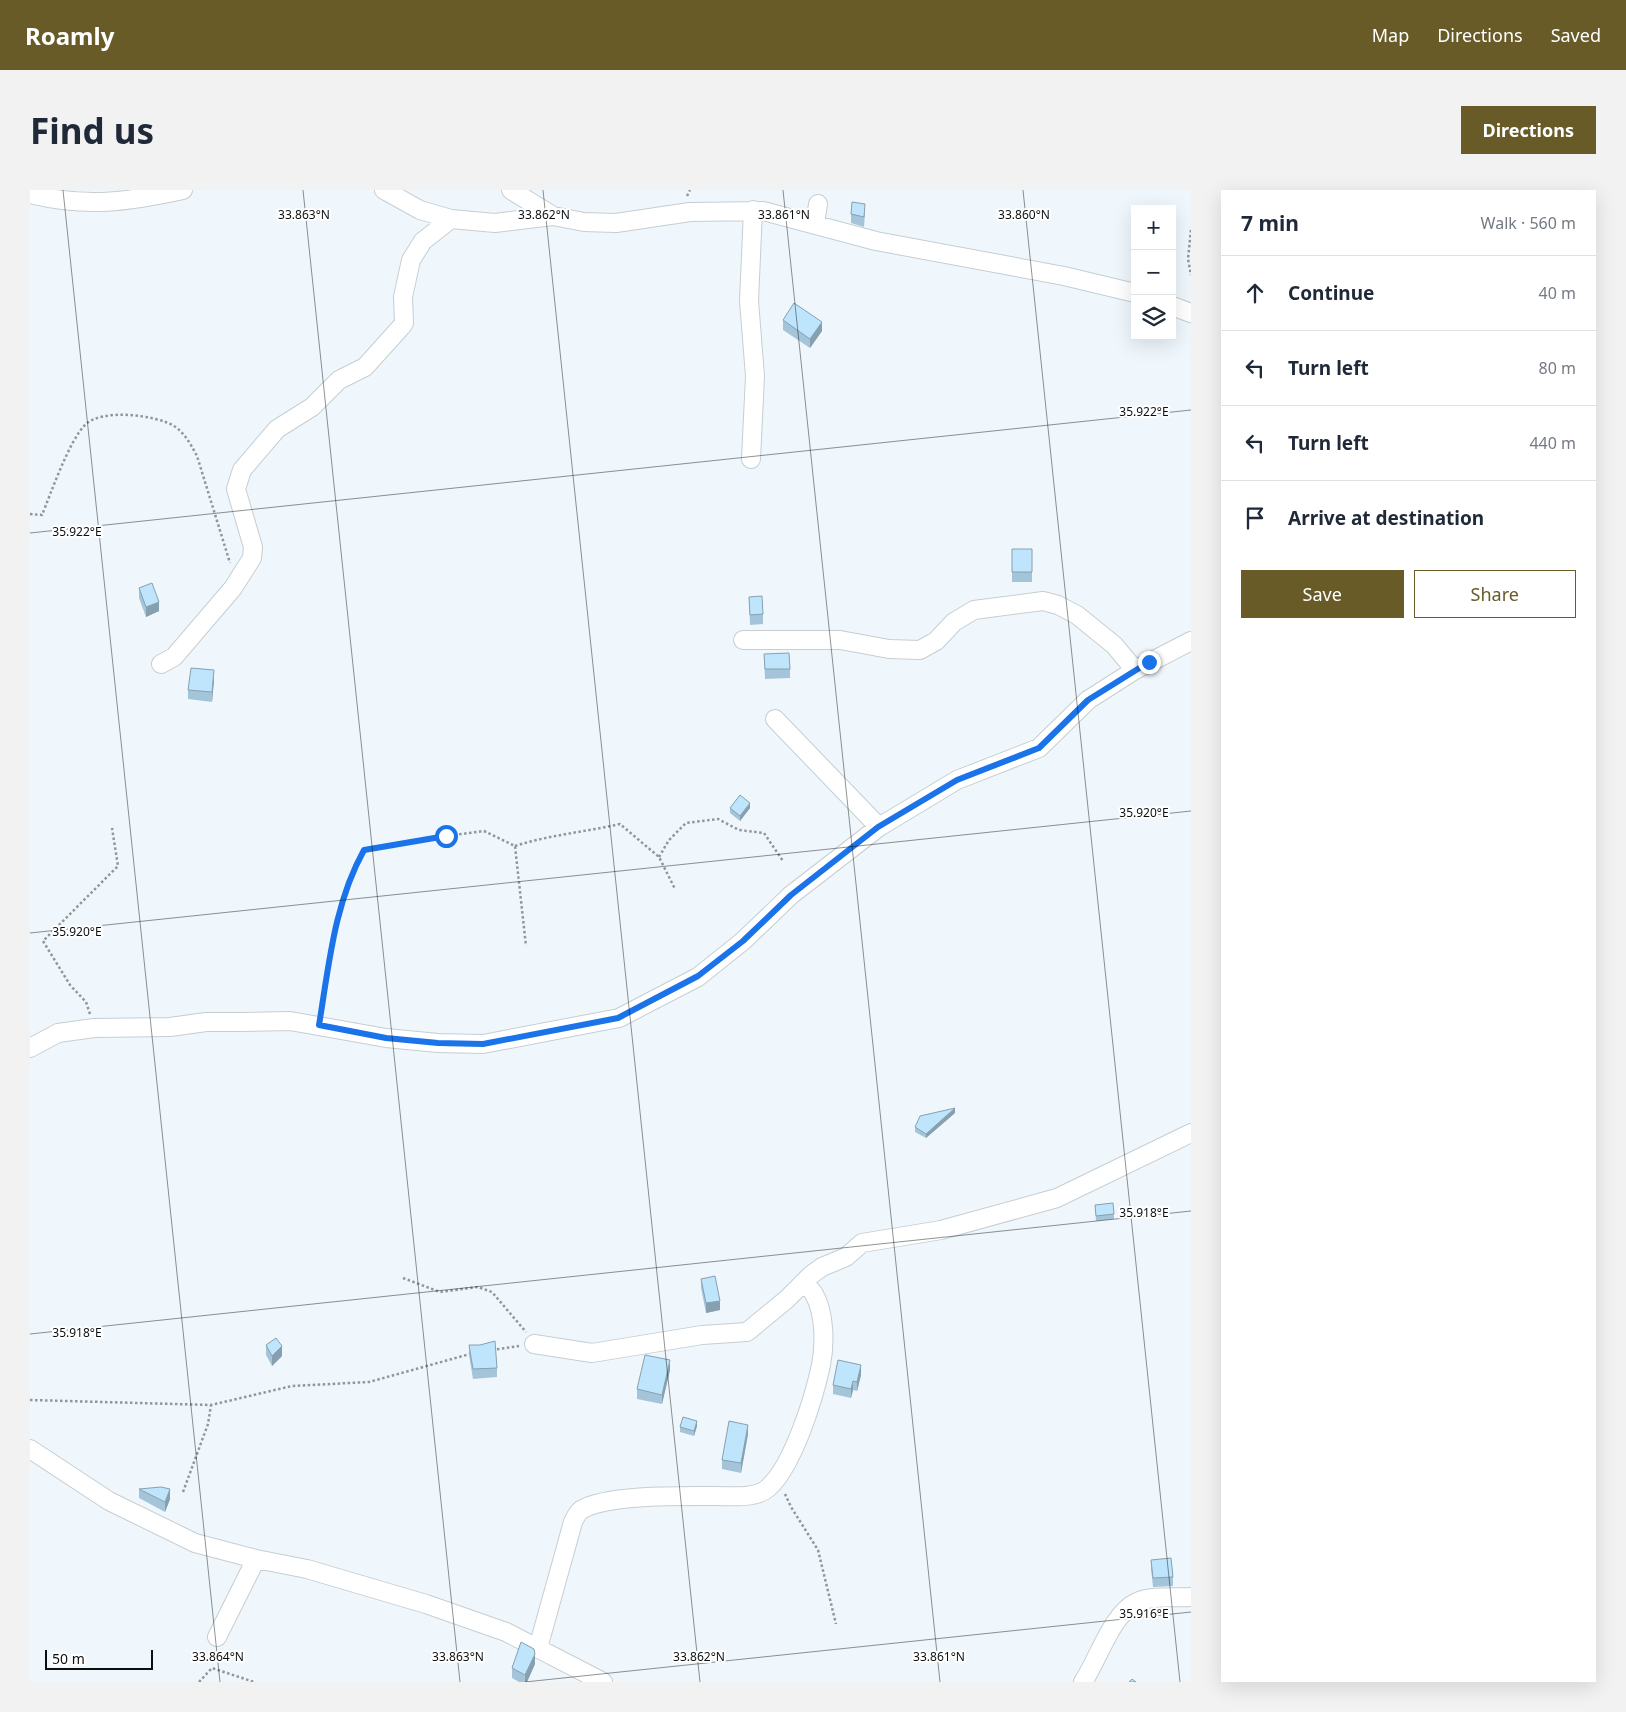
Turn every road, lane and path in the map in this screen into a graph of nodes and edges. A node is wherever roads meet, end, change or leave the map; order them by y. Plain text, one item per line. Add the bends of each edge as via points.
1 (183, 190) edge
2 (384, 190) edge
3 (511, 190) edge
4 (30, 194) edge
5 (818, 204) dead end
6 (753, 210) junction
7 (553, 216) junction
8 (451, 219) junction
9 (815, 224) junction
10 (1191, 230) edge
11 (1191, 275) edge
12 (1131, 292) edge
13 (1176, 307) edge
14 (1191, 313) edge
15 (751, 459) dead end
16 (30, 514) edge
17 (245, 570) junction
18 (743, 640) dead end
19 (1191, 641) edge
20 (161, 664) dead end
21 (1135, 670) junction
22 (776, 719) dead end
23 (878, 827) junction
24 (112, 828) dead end
25 (515, 846) junction
26 (659, 856) junction
27 (782, 861) dead end
28 (675, 889) dead end
29 (526, 946) dead end
30 (319, 1025) junction
31 (94, 1028) junction
32 (30, 1048) edge
33 (1191, 1133) edge
34 (403, 1278) dead end
35 (804, 1283) junction
36 (534, 1344) junction
37 (490, 1350) edge
38 (476, 1353) edge
39 (30, 1400) edge
40 (211, 1405) junction
41 (30, 1449) edge
42 (784, 1490) dead end
43 (183, 1492) dead end
44 (256, 1559) junction
45 (1191, 1597) edge
46 (836, 1624) dead end
47 (217, 1637) dead end
48 (538, 1648) junction
49 (199, 1682) edge
50 (254, 1682) edge
51 (603, 1682) edge
52 (1083, 1682) edge

1 - 4 street via 96,204
2 - 8 street via 420,210
3 - 7 street
5 - 9 street
6 - 7 street via 690,212 616,223 584,222
6 - 9 street
6 - 15 street via 749,300 755,376
7 - 8 street via 495,223
8 - 17 street via 424,241 411,260 401,327 365,367 339,380 312,406 277,429 242,470 236,489 253,553
9 - 12 street via 876,241 1064,276
10 - 11 path via 1188,259
13 - 14 street
16 - 17 path via 42,515 84,425 108,416 157,419 173,426 190,443 231,565 236,570
17 - 20 street via 174,657
18 - 21 street via 840,640 889,649 920,650 974,610 1043,601 1077,615 1114,646
19 - 21 street
21 - 23 street via 1088,700 1039,748 957,780
22 - 23 street
23 - 30 street via 791,895 743,941 698,976 618,1018 483,1044 386,1038
24 - 31 path via 118,866 43,941 70,985 86,1002
25 - 26 path via 540,838 620,824
25 - 29 path
25 - 30 path via 484,831 364,850 352,873 333,931
26 - 27 path via 686,823 718,819 739,830 764,833
26 - 28 path
30 - 31 street via 290,1021 223,1022 170,1028
31 - 32 street via 58,1033
33 - 35 street via 1057,1198 941,1230 862,1243 846,1257 822,1267
34 - 36 path via 440,1292 478,1287 492,1292
35 - 36 street via 748,1332 684,1337 612,1351 592,1352
35 - 48 street via 815,1294 823,1324 824,1349 810,1405 791,1456 776,1477 767,1489 758,1493 659,1496 604,1503 581,1510 573,1522
36 - 37 path
38 - 40 path via 369,1382 292,1386
39 - 40 path
40 - 43 path via 208,1424
41 - 44 street via 136,1515 195,1543
42 - 46 path via 785,1498 818,1550
44 - 47 street
44 - 48 street via 307,1569 426,1604 506,1632
45 - 52 street via 1148,1600 1131,1605 1114,1624
48 - 51 street
49 - 50 path via 212,1668

